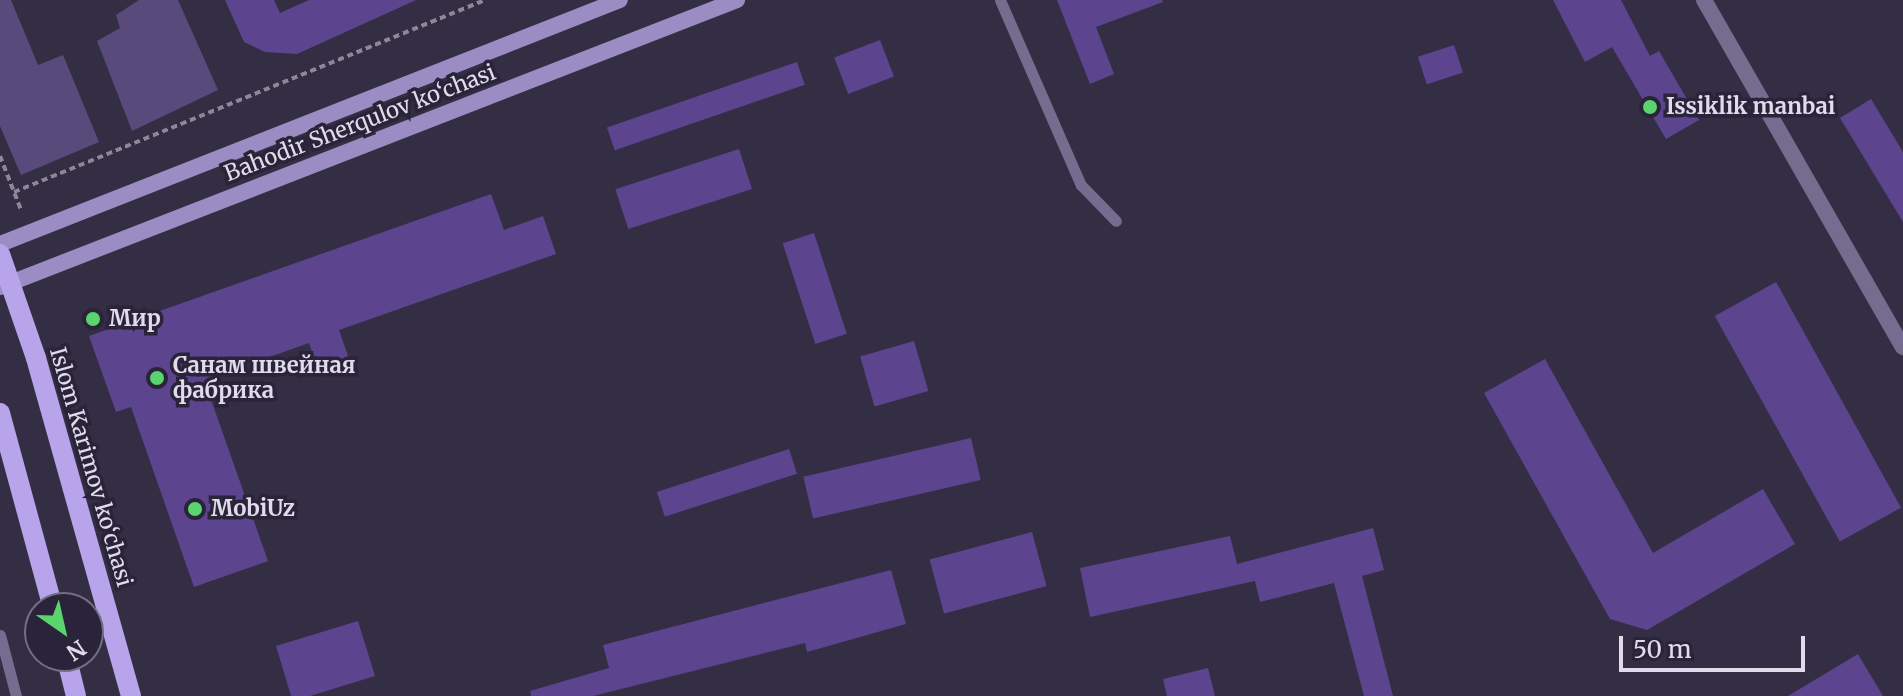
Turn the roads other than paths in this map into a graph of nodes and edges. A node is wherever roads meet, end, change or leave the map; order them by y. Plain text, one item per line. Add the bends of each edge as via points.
1 (620, 0) edge
2 (737, 0) edge
3 (1000, 0) edge
4 (1704, 0) edge
5 (1116, 221) dead end
6 (0, 244) edge
7 (0, 254) edge
8 (6, 284) edge
9 (1903, 347) edge
10 (0, 413) edge
11 (49, 592) edge
12 (0, 635) edge
13 (70, 672) edge
14 (16, 696) edge
15 (76, 696) edge
16 (131, 696) edge

1 - 6 main road, Bahodir Sherqulov ko‘chasi
2 - 8 main road, Bahodir Sherqulov ko‘chasi
3 - 5 lane via 1081,185
4 - 9 street
7 - 8 main road, Islom Karimov ko‘chasi
8 - 16 main road, Islom Karimov ko‘chasi
10 - 11 main road
12 - 14 lane
13 - 15 main road

